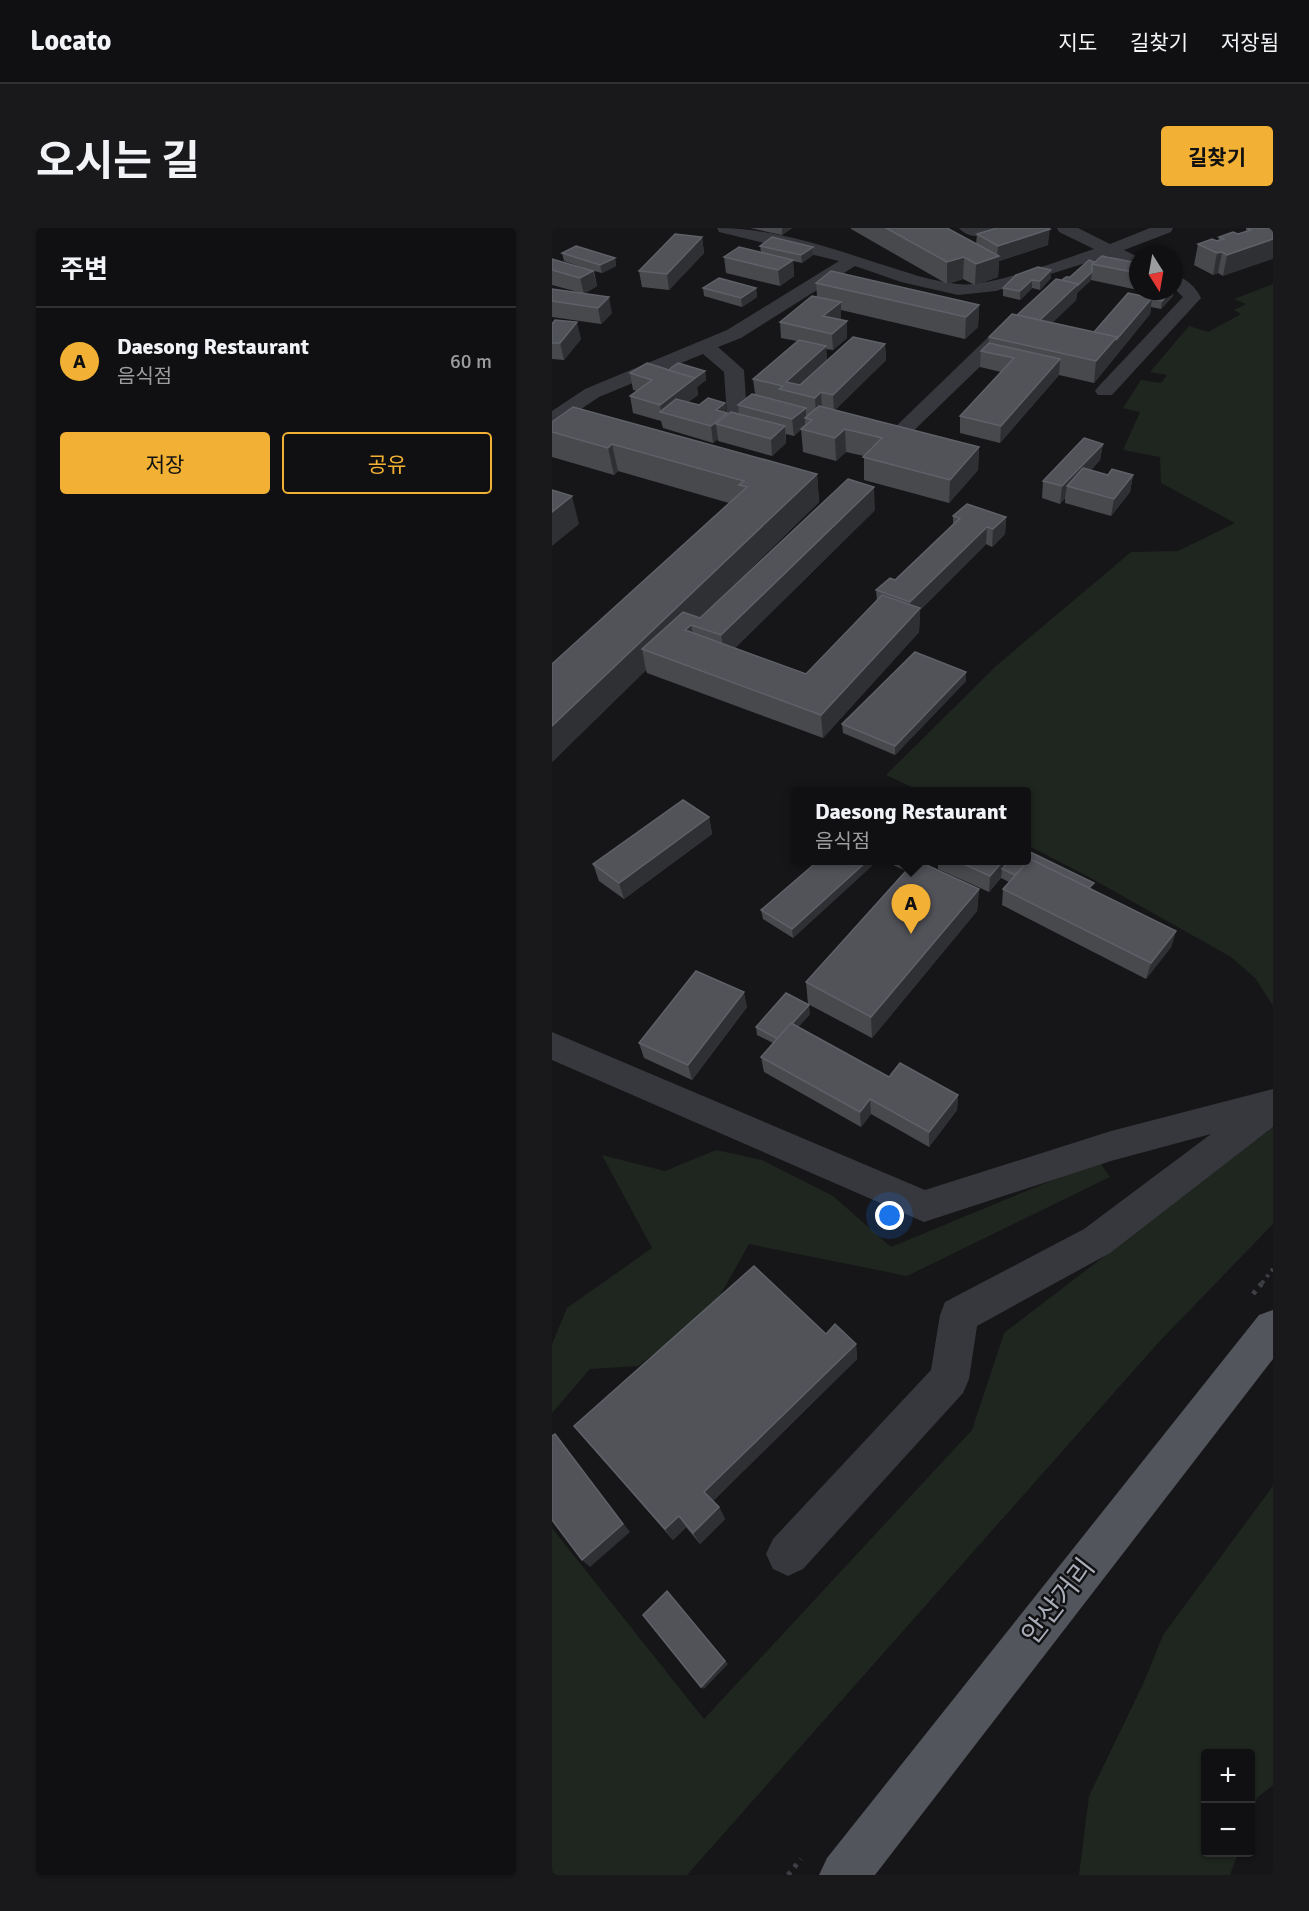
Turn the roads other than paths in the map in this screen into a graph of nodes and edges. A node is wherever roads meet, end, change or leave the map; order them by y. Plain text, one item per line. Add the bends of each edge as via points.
1 (725, 228) edge
2 (967, 228) edge
3 (987, 228) edge
4 (1065, 228) edge
5 (1165, 228) edge
6 (1109, 250) junction
7 (1129, 259) edge
8 (853, 260) junction
9 (1065, 265) junction
10 (1183, 287) edge
11 (1048, 290) edge
12 (1023, 314) edge
13 (706, 345) junction
14 (1105, 391) dead end
15 (737, 415) edge
16 (552, 420) edge
17 (897, 436) edge
18 (553, 1045) edge
19 (1273, 1105) edge
20 (1273, 1328) edge
21 (788, 1554) dead end
22 (844, 1875) edge

1 - 8 lane
2 - 3 lane via 975,232
4 - 6 lane
5 - 6 lane
6 - 7 lane
6 - 9 lane
8 - 9 lane via 958,290 990,287
8 - 13 lane via 734,334
9 - 11 lane
10 - 14 lane via 1192,298
12 - 17 lane
13 - 15 lane via 734,370
13 - 16 lane via 592,393
18 - 19 lane via 924,1206 1111,1146
19 - 21 lane via 1097,1240 959,1316 949,1379
20 - 22 main road, 안산거리

